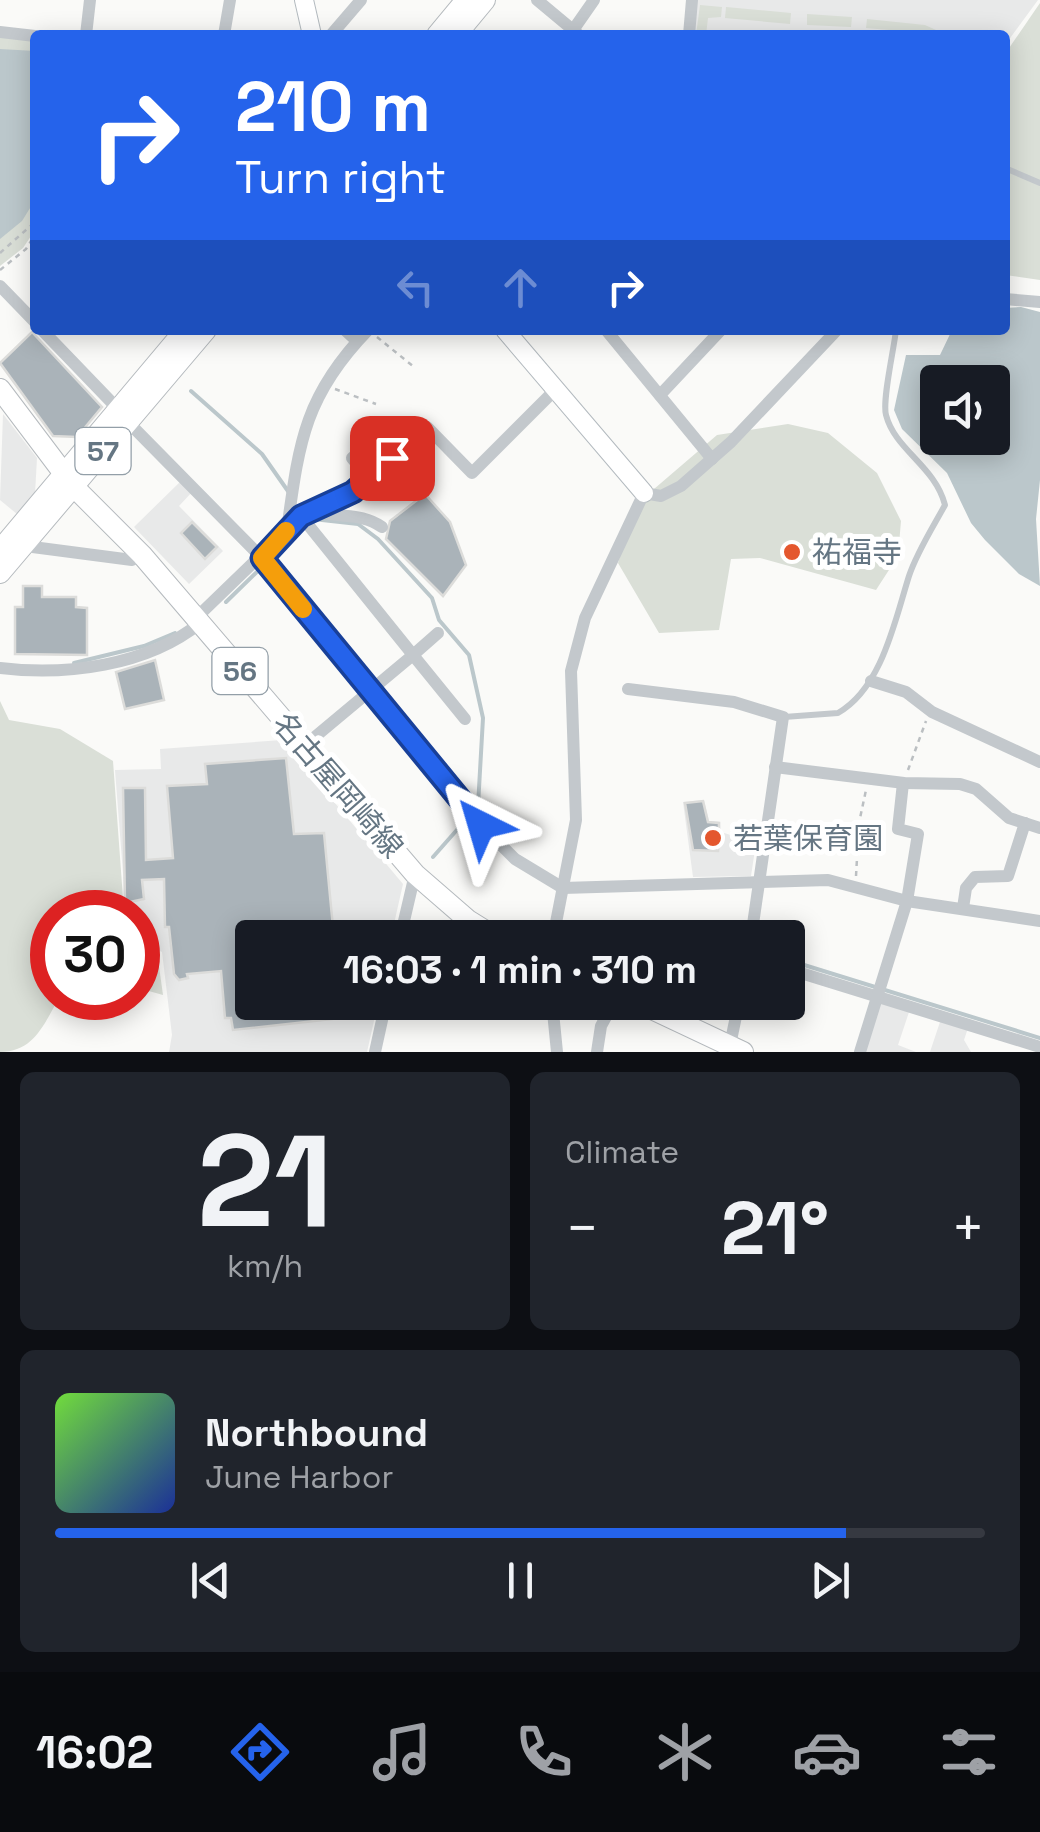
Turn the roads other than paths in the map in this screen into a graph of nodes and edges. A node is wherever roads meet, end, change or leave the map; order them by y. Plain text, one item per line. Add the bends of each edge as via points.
1 (90, 0) edge
2 (230, 0) edge
3 (304, 0) edge
4 (361, 0) edge
5 (466, 0) edge
6 (485, 0) edge
7 (538, 0) edge
8 (594, 0) edge
9 (692, 0) edge
10 (87, 30) edge
11 (225, 30) edge
12 (311, 30) edge
13 (335, 30) edge
14 (441, 30) edge
15 (460, 30) edge
16 (571, 30) edge
17 (576, 30) edge
18 (689, 30) edge
19 (0, 32) edge
20 (30, 35) edge
21 (1010, 170) edge
22 (1040, 183) edge
23 (0, 286) edge
24 (1010, 299) edge
25 (1040, 302) edge
26 (30, 317) edge
27 (47, 335) edge
28 (181, 335) edge
29 (201, 335) edge
30 (350, 335) edge
31 (363, 335) edge
32 (509, 335) edge
33 (610, 335) edge
34 (712, 335) edge
35 (832, 335) edge
36 (895, 335) edge
37 (357, 341) junction
38 (0, 389) edge
39 (555, 390) junction
40 (660, 395) junction
41 (123, 416) junction
42 (392, 458) junction
43 (712, 459) junction
44 (369, 478) junction
45 (68, 480) junction
46 (644, 493) junction
47 (316, 508) junction
48 (301, 516) junction
49 (382, 527) dead end
50 (287, 530) junction
51 (7, 547) edge
52 (142, 555) junction
53 (262, 558) junction
54 (0, 573) edge
55 (198, 621) junction
56 (438, 633) dead end
57 (413, 655) junction
58 (0, 668) edge
59 (871, 681) junction
60 (628, 689) dead end
61 (369, 691) junction
62 (782, 717) junction
63 (465, 718) dead end
64 (304, 746) junction
65 (1040, 762) edge
66 (776, 767) junction
67 (905, 783) junction
68 (1025, 823) junction
69 (1040, 828) edge
70 (414, 874) junction
71 (759, 884) junction
72 (563, 888) junction
73 (907, 901) junction
74 (964, 908) junction
75 (404, 920) edge
76 (468, 920) edge
77 (558, 920) edge
78 (753, 920) edge
79 (1040, 921) edge
80 (805, 974) edge
81 (877, 997) junction
82 (382, 1020) edge
83 (554, 1020) edge
84 (604, 1020) edge
85 (675, 1020) edge
86 (738, 1020) edge
87 (1040, 1046) edge
88 (736, 1049) edge
89 (375, 1052) edge
90 (557, 1052) edge
91 (597, 1052) edge
92 (860, 1052) edge

1 - 10 street
2 - 11 street
3 - 12 street
4 - 13 street
5 - 14 main road
6 - 15 main road
7 - 16 street
8 - 17 street
9 - 18 street
19 - 20 street
21 - 22 lane
23 - 26 street
24 - 25 street
27 - 41 street
28 - 41 main road, 57
29 - 41 main road, 57
30 - 37 street
31 - 37 street
32 - 39 street
33 - 40 street
34 - 40 street
35 - 43 street
36 - 59 lane via 885,414 926,465 945,506 909,576
37 - 50 street via 324,384 305,424
38 - 45 main road, 名古屋岡崎線 / 56
39 - 42 street via 472,473 427,426
39 - 46 street
40 - 43 street
41 - 45 main road, 57
41 - 53 street
42 - 44 street
42 - 44 street via 374,439 352,458
43 - 46 street via 662,496
44 - 47 street
45 - 51 main road, 57
45 - 52 main road, 名古屋岡崎線 / 56
46 - 72 street via 585,618 571,671 576,820
47 - 48 street
47 - 49 street via 358,514
48 - 50 street
48 - 57 street
50 - 53 street
51 - 52 street via 132,560
51 - 54 main road, 57
52 - 55 main road, 名古屋岡崎線 / 56
53 - 55 street
53 - 61 street
55 - 58 street via 149,651 106,662 54,673
55 - 64 main road, 名古屋岡崎線 / 56
56 - 57 street
57 - 61 street
57 - 63 street
59 - 62 lane via 838,714
59 - 65 street
60 - 62 street via 734,702
61 - 64 street
61 - 72 street via 515,860
62 - 66 street
64 - 70 main road, 名古屋岡崎線 / 56
66 - 67 street
66 - 71 street
67 - 68 street via 976,789 1008,818
67 - 73 street via 898,829 918,834
68 - 69 street
68 - 74 street via 1008,876 975,876
70 - 75 street
70 - 76 main road, 名古屋岡崎線 / 56
71 - 72 street
71 - 73 street via 828,880
71 - 78 street
72 - 77 street
73 - 74 street
73 - 81 street
74 - 79 street
80 - 81 street
81 - 87 street
81 - 92 street
82 - 89 street
83 - 90 street
84 - 91 street
85 - 88 main road
86 - 88 street

